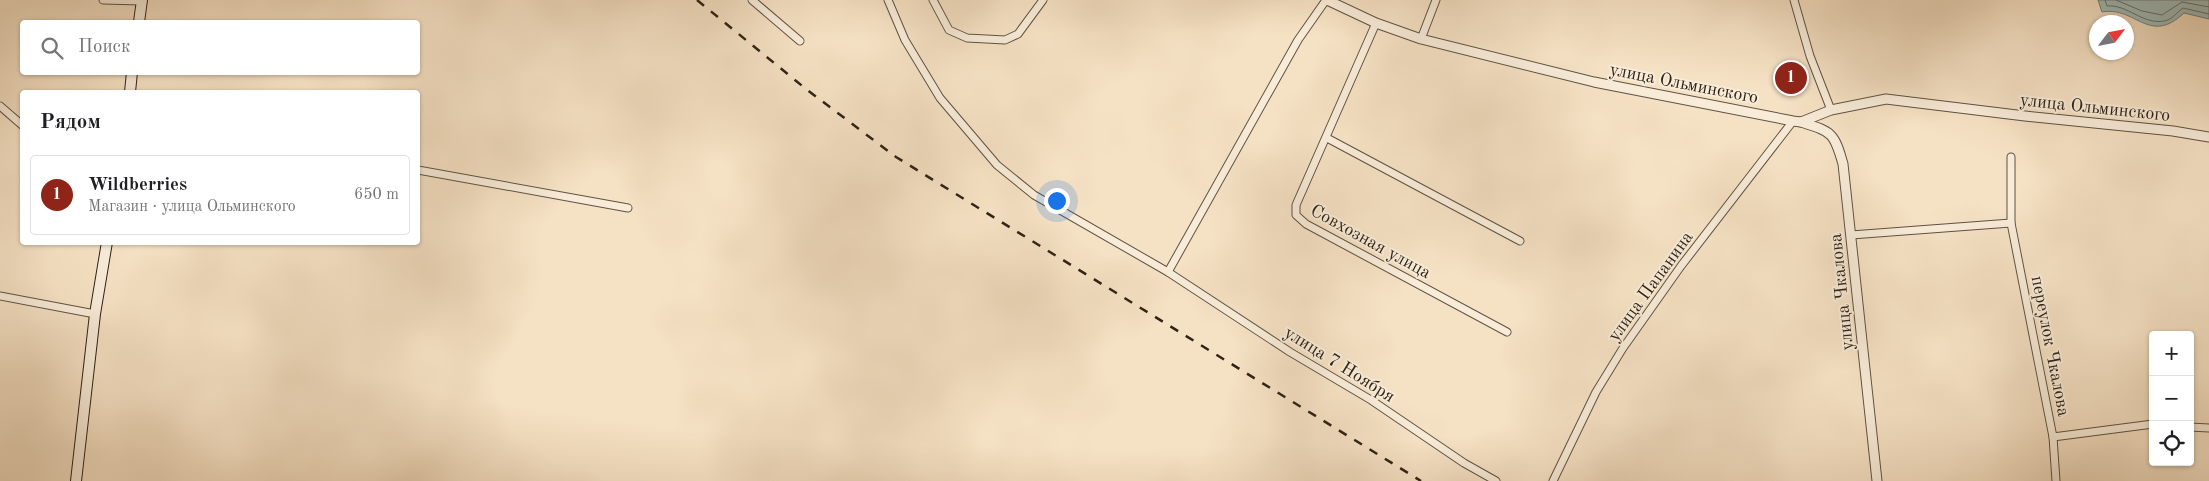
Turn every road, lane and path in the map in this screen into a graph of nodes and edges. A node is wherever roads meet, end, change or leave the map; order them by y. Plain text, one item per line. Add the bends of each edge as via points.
1 (103, 0) edge
2 (142, 0) edge
3 (752, 0) edge
4 (888, 0) edge
5 (933, 0) edge
6 (1043, 0) edge
7 (1327, 0) edge
8 (1436, 0) edge
9 (1794, 0) edge
10 (139, 20) edge
11 (1376, 23) junction
12 (1421, 38) junction
13 (800, 41) dead end
14 (132, 75) edge
15 (130, 90) edge
16 (0, 106) edge
17 (1831, 110) junction
18 (1797, 121) junction
19 (20, 124) edge
20 (1327, 138) junction
21 (2209, 138) edge
22 (2011, 157) dead end
23 (420, 170) edge
24 (628, 208) dead end
25 (2011, 223) junction
26 (1851, 235) junction
27 (1520, 241) dead end
28 (106, 245) edge
29 (1168, 272) junction
30 (0, 296) edge
31 (95, 314) junction
32 (1507, 332) dead end
33 (2149, 425) edge
34 (2194, 427) edge
35 (2209, 428) edge
36 (2053, 437) junction
37 (76, 481) edge
38 (1496, 481) edge
39 (1553, 481) edge
40 (1877, 481) edge
41 (2056, 481) edge

1 - 2 street
2 - 10 main road
3 - 13 street
4 - 29 street, улица 7 Ноября via 905,40 940,98 997,165 1034,195
5 - 6 street via 949,30 967,38 1005,40 1018,34
7 - 11 street, улица Ольминского
7 - 29 street via 1298,40
8 - 12 street
9 - 17 street via 1810,56
11 - 12 street, улица Ольминского
11 - 20 street, Совхозная улица
12 - 18 street, улица Ольминского via 1594,82
14 - 15 main road
16 - 19 street
17 - 18 street, улица Ольминского
17 - 21 street, улица Ольминского via 1886,99 2173,131
18 - 26 street, улица Чкалова via 1828,130 1836,142 1843,164
18 - 39 street, улица Папанина via 1681,266 1623,348 1596,392
20 - 27 street
20 - 32 street, Совхозная улица via 1296,205 1296,215 1300,220
22 - 25 street, переулок Чкалова
23 - 24 street
25 - 26 street
25 - 36 street, переулок Чкалова
26 - 40 street, улица Чкалова
28 - 31 main road
29 - 38 street, улица 7 Ноября
30 - 31 street
31 - 37 main road
33 - 36 street, переулок Чкалова
34 - 35 street
36 - 41 street

